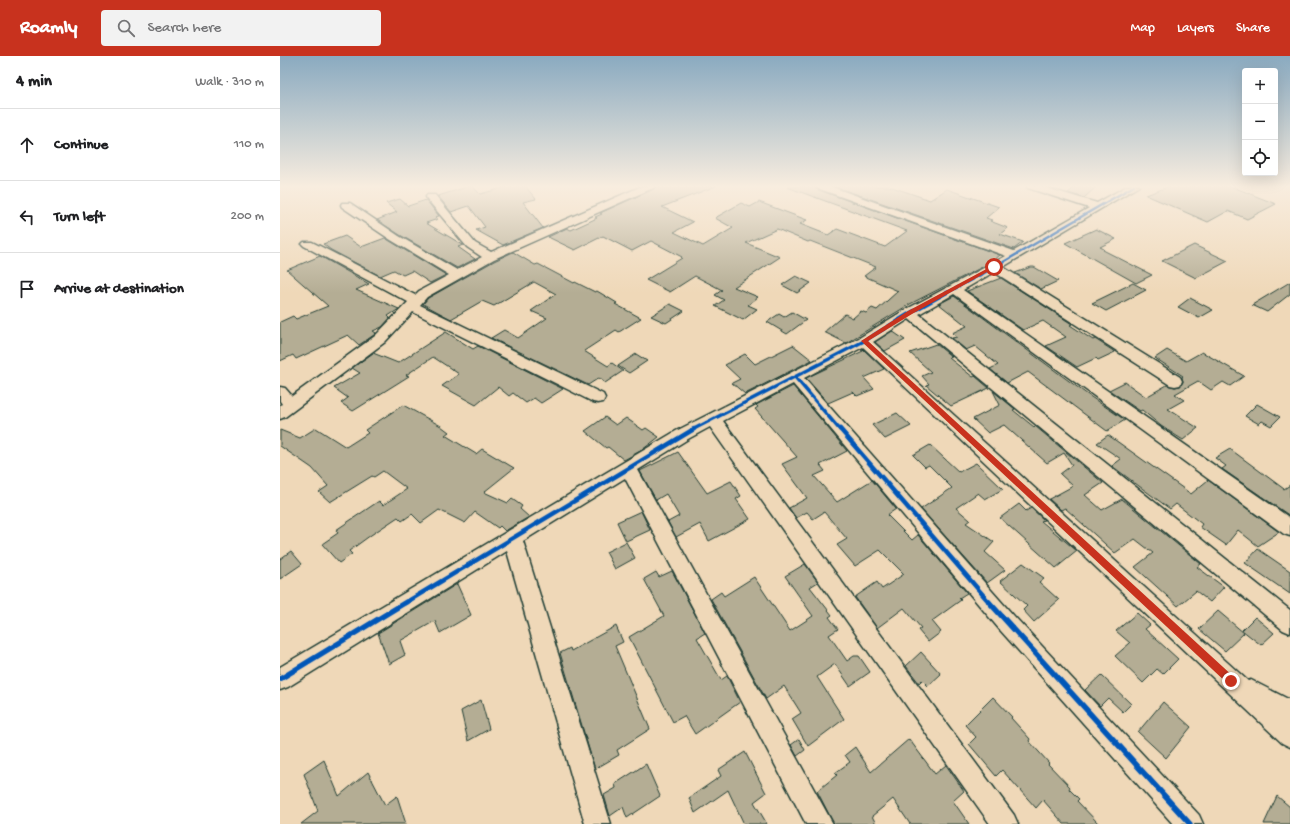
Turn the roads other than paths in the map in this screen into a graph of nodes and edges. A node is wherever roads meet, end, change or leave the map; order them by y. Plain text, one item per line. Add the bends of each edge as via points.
1 (371, 222) edge
2 (451, 222) edge
3 (569, 222) edge
4 (921, 222) edge
5 (1072, 222) edge
6 (308, 244) dead end
7 (1014, 255) junction
8 (490, 257) junction
9 (994, 267) junction
10 (457, 275) junction
11 (954, 289) junction
12 (414, 304) junction
13 (910, 313) junction
14 (864, 341) junction
15 (794, 377) junction
16 (1175, 381) dead end
17 (280, 392) edge
18 (598, 398) dead end
19 (285, 408) edge
20 (713, 419) junction
21 (628, 468) junction
22 (1290, 528) edge
23 (513, 538) junction
24 (1290, 623) edge
25 (280, 679) edge
26 (1231, 681) junction
27 (1290, 712) edge
28 (1290, 735) edge
29 (598, 824) edge
30 (820, 824) edge
31 (1005, 824) edge
32 (1190, 824) edge

1 - 10 street
2 - 8 street via 471,246
3 - 8 street
4 - 7 street
5 - 7 street
6 - 12 street
7 - 9 street
8 - 10 street
9 - 11 street
9 - 16 street
10 - 12 street via 422,294
11 - 13 street
11 - 22 street
12 - 18 street
12 - 19 street via 380,338
13 - 14 street
13 - 24 street
14 - 15 street
14 - 26 street
15 - 20 street
15 - 32 street via 1007,623
17 - 19 street
20 - 21 street
20 - 31 street
21 - 23 street
21 - 30 street
23 - 25 street
23 - 29 street
26 - 27 street
26 - 28 street

